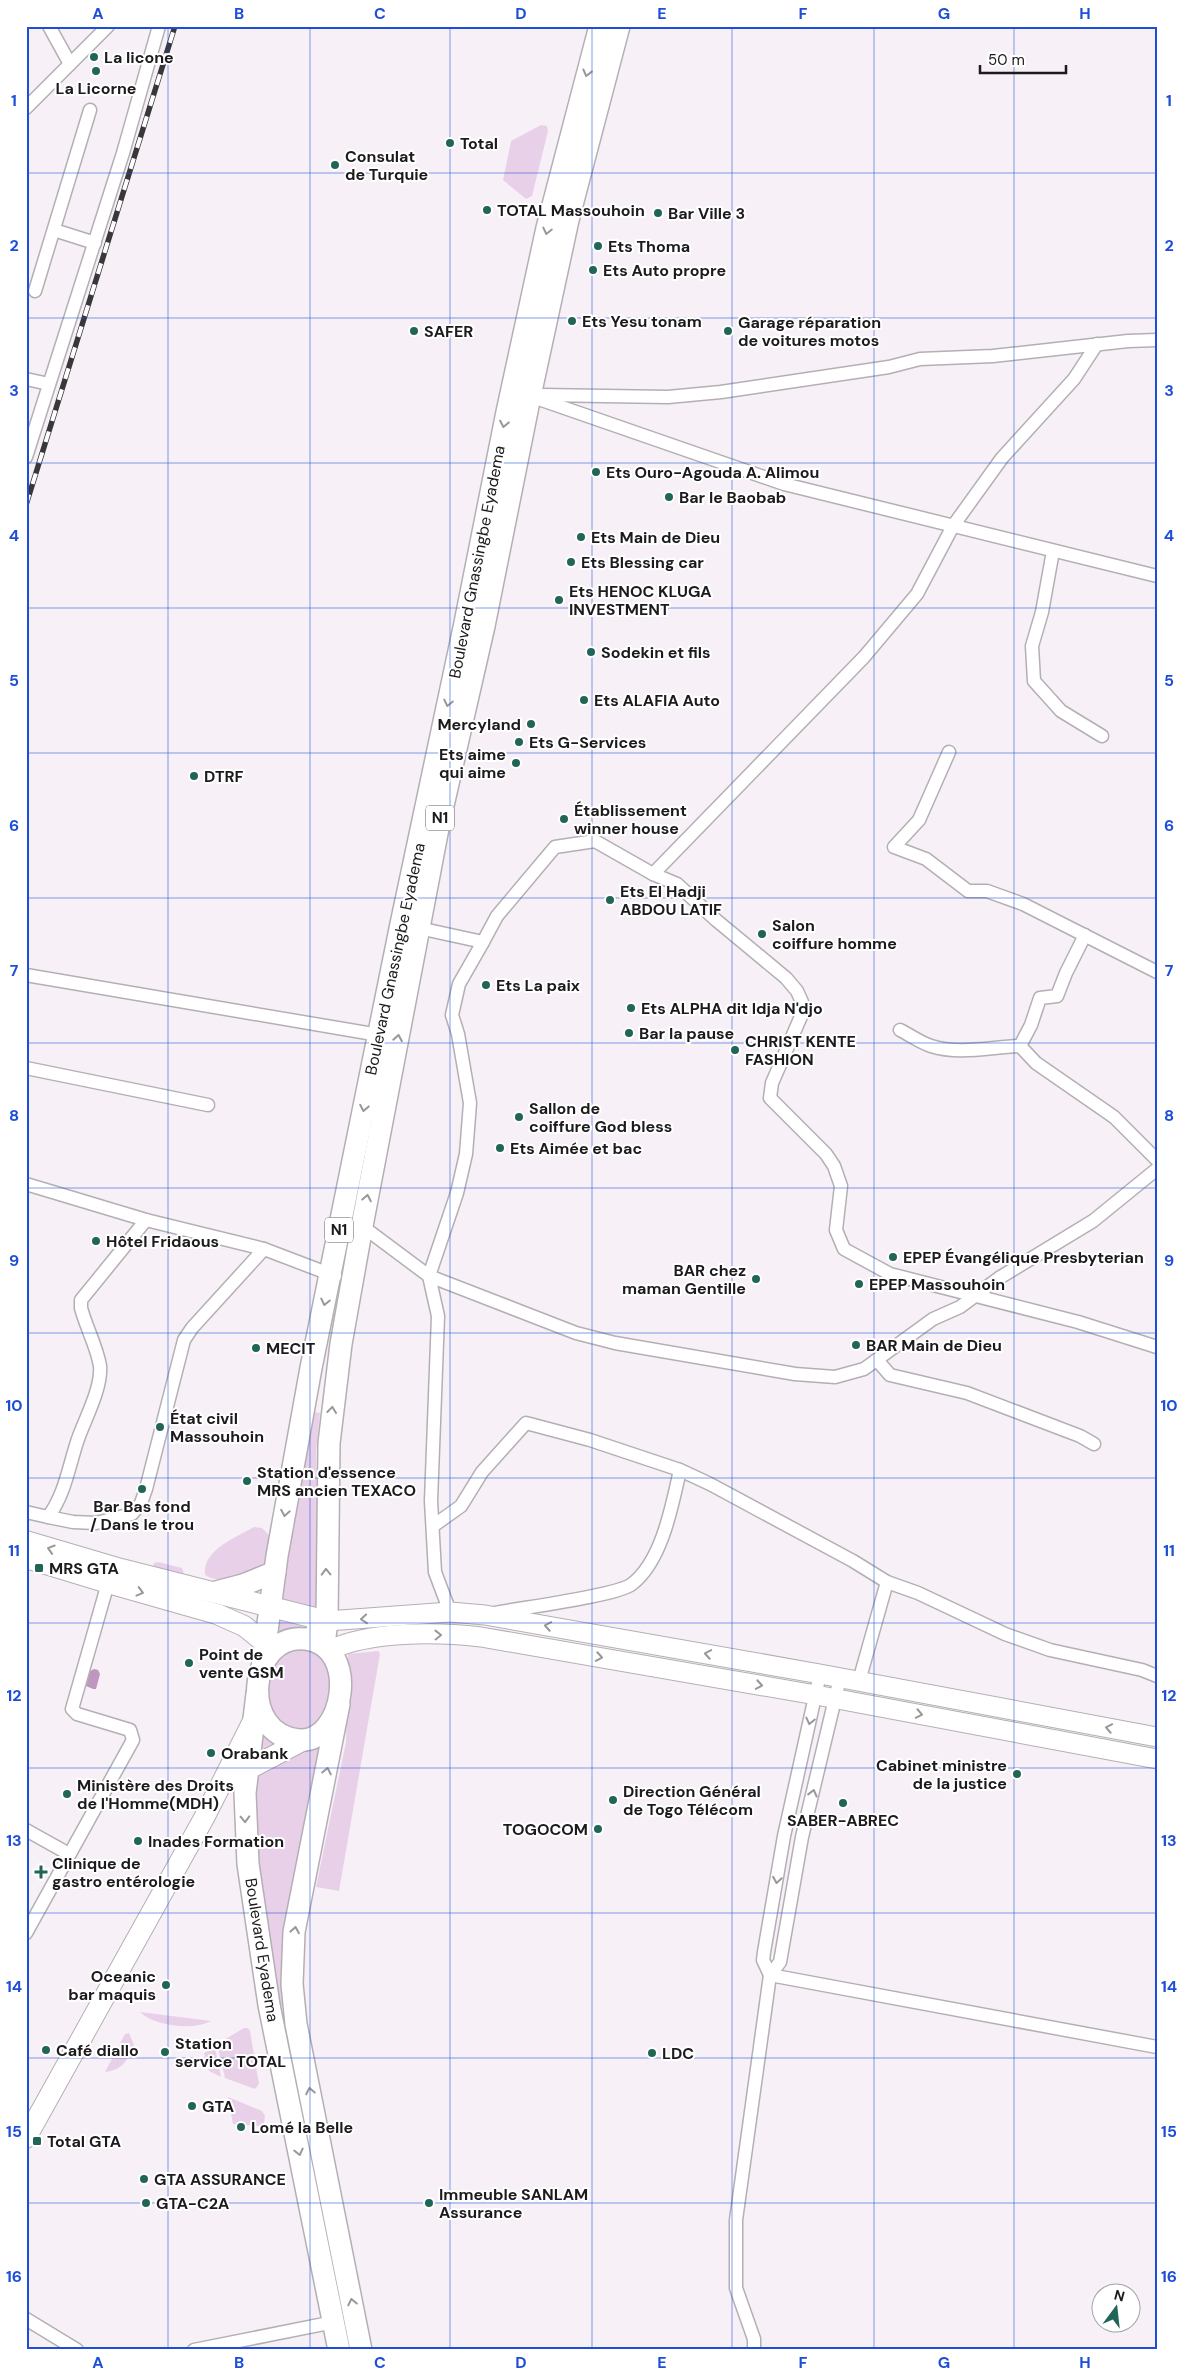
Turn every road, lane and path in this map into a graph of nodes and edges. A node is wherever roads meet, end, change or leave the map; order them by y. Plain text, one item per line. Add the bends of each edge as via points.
1 (49, 26) edge
2 (108, 26) edge
3 (159, 26) edge
4 (600, 26) edge
5 (619, 26) edge
6 (70, 64) junction
7 (26, 108) edge
8 (90, 110) dead end
9 (54, 230) junction
10 (94, 243) junction
11 (35, 291) dead end
12 (1157, 340) edge
13 (1097, 344) junction
14 (26, 379) edge
15 (49, 384) junction
16 (520, 394) junction
17 (26, 457) edge
18 (954, 526) junction
19 (1053, 550) junction
20 (1157, 576) edge
21 (1102, 736) dead end
22 (949, 752) dead end
23 (653, 874) junction
24 (409, 926) junction
25 (1085, 935) junction
26 (483, 942) junction
27 (1157, 972) edge
28 (26, 975) edge
29 (900, 1030) dead end
30 (379, 1035) junction
31 (1020, 1046) junction
32 (26, 1068) edge
33 (208, 1105) dead end
34 (1157, 1160) edge
35 (1157, 1169) edge
36 (26, 1184) edge
37 (146, 1220) junction
38 (362, 1226) junction
39 (264, 1249) junction
40 (330, 1275) junction
41 (430, 1276) junction
42 (352, 1281) junction
43 (975, 1298) junction
44 (1157, 1347) edge
45 (877, 1360) junction
46 (1094, 1444) dead end
47 (680, 1470) junction
48 (26, 1512) edge
49 (48, 1518) junction
50 (433, 1526) junction
51 (26, 1541) edge
52 (26, 1558) edge
53 (275, 1572) junction
54 (114, 1576) junction
55 (887, 1582) junction
56 (216, 1592) junction
57 (269, 1607) junction
58 (450, 1612) junction
59 (485, 1614) junction
60 (394, 1616) junction
61 (327, 1621) junction
62 (395, 1636) junction
63 (320, 1645) junction
64 (264, 1652) junction
65 (820, 1674) junction
66 (1157, 1676) edge
67 (850, 1679) junction
68 (257, 1694) junction
69 (816, 1695) junction
70 (836, 1699) junction
71 (339, 1704) junction
72 (252, 1722) junction
73 (1157, 1737) edge
74 (302, 1741) junction
75 (1157, 1759) edge
76 (247, 1770) junction
77 (204, 1818) junction
78 (26, 1830) edge
79 (69, 1854) junction
80 (26, 1934) edge
81 (770, 1975) junction
82 (1157, 2047) edge
83 (26, 2138) edge
84 (26, 2319) edge
85 (334, 2322) junction
86 (78, 2350) edge
87 (194, 2350) edge
88 (339, 2350) edge
89 (361, 2350) edge
90 (754, 2350) edge

1 - 6 street
2 - 6 street
3 - 10 street
4 -> 16 highway, Boulevard Gnassingbe Eyadema / N1 via 547,228
5 - 16 highway, Boulevard Gnassingbe Eyadema / N1
6 - 7 street
8 - 9 street
9 - 10 street
9 - 11 street
10 - 15 street
12 - 13 street
13 - 16 street via 1027,353 920,359 889,367 668,397
13 - 18 street via 1074,379 1002,458
14 - 15 street
15 - 17 street
16 - 18 street via 784,484
16 - 24 highway, Boulevard Gnassingbe Eyadema / N1 via 465,623
18 - 19 street
18 - 23 street via 917,594 864,657
19 - 20 street
19 - 21 street via 1042,612 1032,646 1034,682 1062,711
22 - 25 street via 919,820 894,847 926,859 968,891 987,890 1024,904
23 - 26 street via 595,841 555,847 498,916
23 - 43 street via 677,884 797,991 802,1002 802,1014 772,1083 770,1098 834,1166 841,1186 836,1230 844,1250 890,1274 950,1288
24 - 26 street
24 - 30 highway, Boulevard Gnassingbe Eyadema / N1
38 -> 24 highway, Boulevard Gnassingbe Eyadema / N1
25 - 27 street
25 - 31 street via 1058,996 1040,998
26 - 41 street via 459,984 452,1015 470,1102 466,1154
28 - 30 street
29 - 31 street via 930,1046 960,1051
30 -> 40 highway, Boulevard Gnassingbe Eyadema / N1
31 - 34 street via 1043,1068 1114,1117
32 - 33 street
35 - 43 street via 1093,1220 999,1278
36 - 37 street
37 - 39 street
37 - 49 street via 81,1300 100,1366 100,1380 61,1493
38 - 41 street
38 - 42 highway, Boulevard Gnassingbe Eyadema / N1
39 - 40 street
39 - 49 street via 184,1340 146,1489 136,1510 132,1514 96,1523
40 - 42 street
40 -> 53 highway, Boulevard Gnassingbe Eyadema / N1
41 - 45 street via 576,1333 615,1343 818,1377 864,1369
41 - 50 street via 438,1316 431,1501
61 -> 42 highway, Boulevard Gnassingbe Eyadema / N1 via 328,1443
43 - 44 street via 1078,1322
43 - 45 street via 933,1320
45 - 46 street via 890,1375 967,1393
47 - 50 street via 526,1423 482,1472 461,1506
47 - 55 street via 727,1492
47 - 59 street via 672,1509 660,1543 645,1571 631,1585 612,1592
48 - 49 street
50 - 58 street via 435,1572
54 -> 51 main road
52 - 54 main road
53 - 56 highway
53 - 57 highway, Boulevard Gnassingbe Eyadema / N1
54 - 56 main road
54 -> 64 main road via 244,1626
54 - 79 street via 72,1709 76,1714 130,1730 134,1738
55 - 66 street via 1005,1634 1050,1650
55 - 67 street
56 - 57 main road
57 - 61 main road
57 - 64 highway, Boulevard Gnassingbe Eyadema / N1
58 - 59 main road
58 - 60 main road
65 -> 59 main road
60 -> 61 main road
60 - 62 main road
61 - 63 highway, Boulevard Gnassingbe Eyadema / N1
62 - 63 main road
62 -> 69 main road via 481,1637
63 - 64 highway via 292,1640
63 - 71 highway, N1 via 340,1677
64 - 68 highway, N1
65 - 67 main road
65 - 69 street
67 - 70 street
73 -> 67 main road
68 - 72 highway, Boulevard Eyadema / N1
68 - 74 highway, N1 via 269,1727 285,1737
69 - 70 main road
69 -> 81 street via 784,1836 764,1952
70 -> 75 main road
81 -> 70 street via 780,1962 802,1837
71 - 74 highway, N1 via 323,1730
89 -> 71 highway, Boulevard Eyadema / N1 via 296,2024 292,1984 294,1932
72 - 76 highway, Boulevard Eyadema / N1
72 - 77 main road
74 - 76 main road
76 - 77 main road
76 -> 85 highway, Boulevard Eyadema / N1 via 248,1864 268,1995
77 - 83 main road
78 - 79 street
79 - 80 street
81 - 82 street
81 - 90 street via 736,2220 736,2288 754,2339
84 - 86 street
85 - 87 street
85 - 88 highway, Boulevard Eyadema / N1

